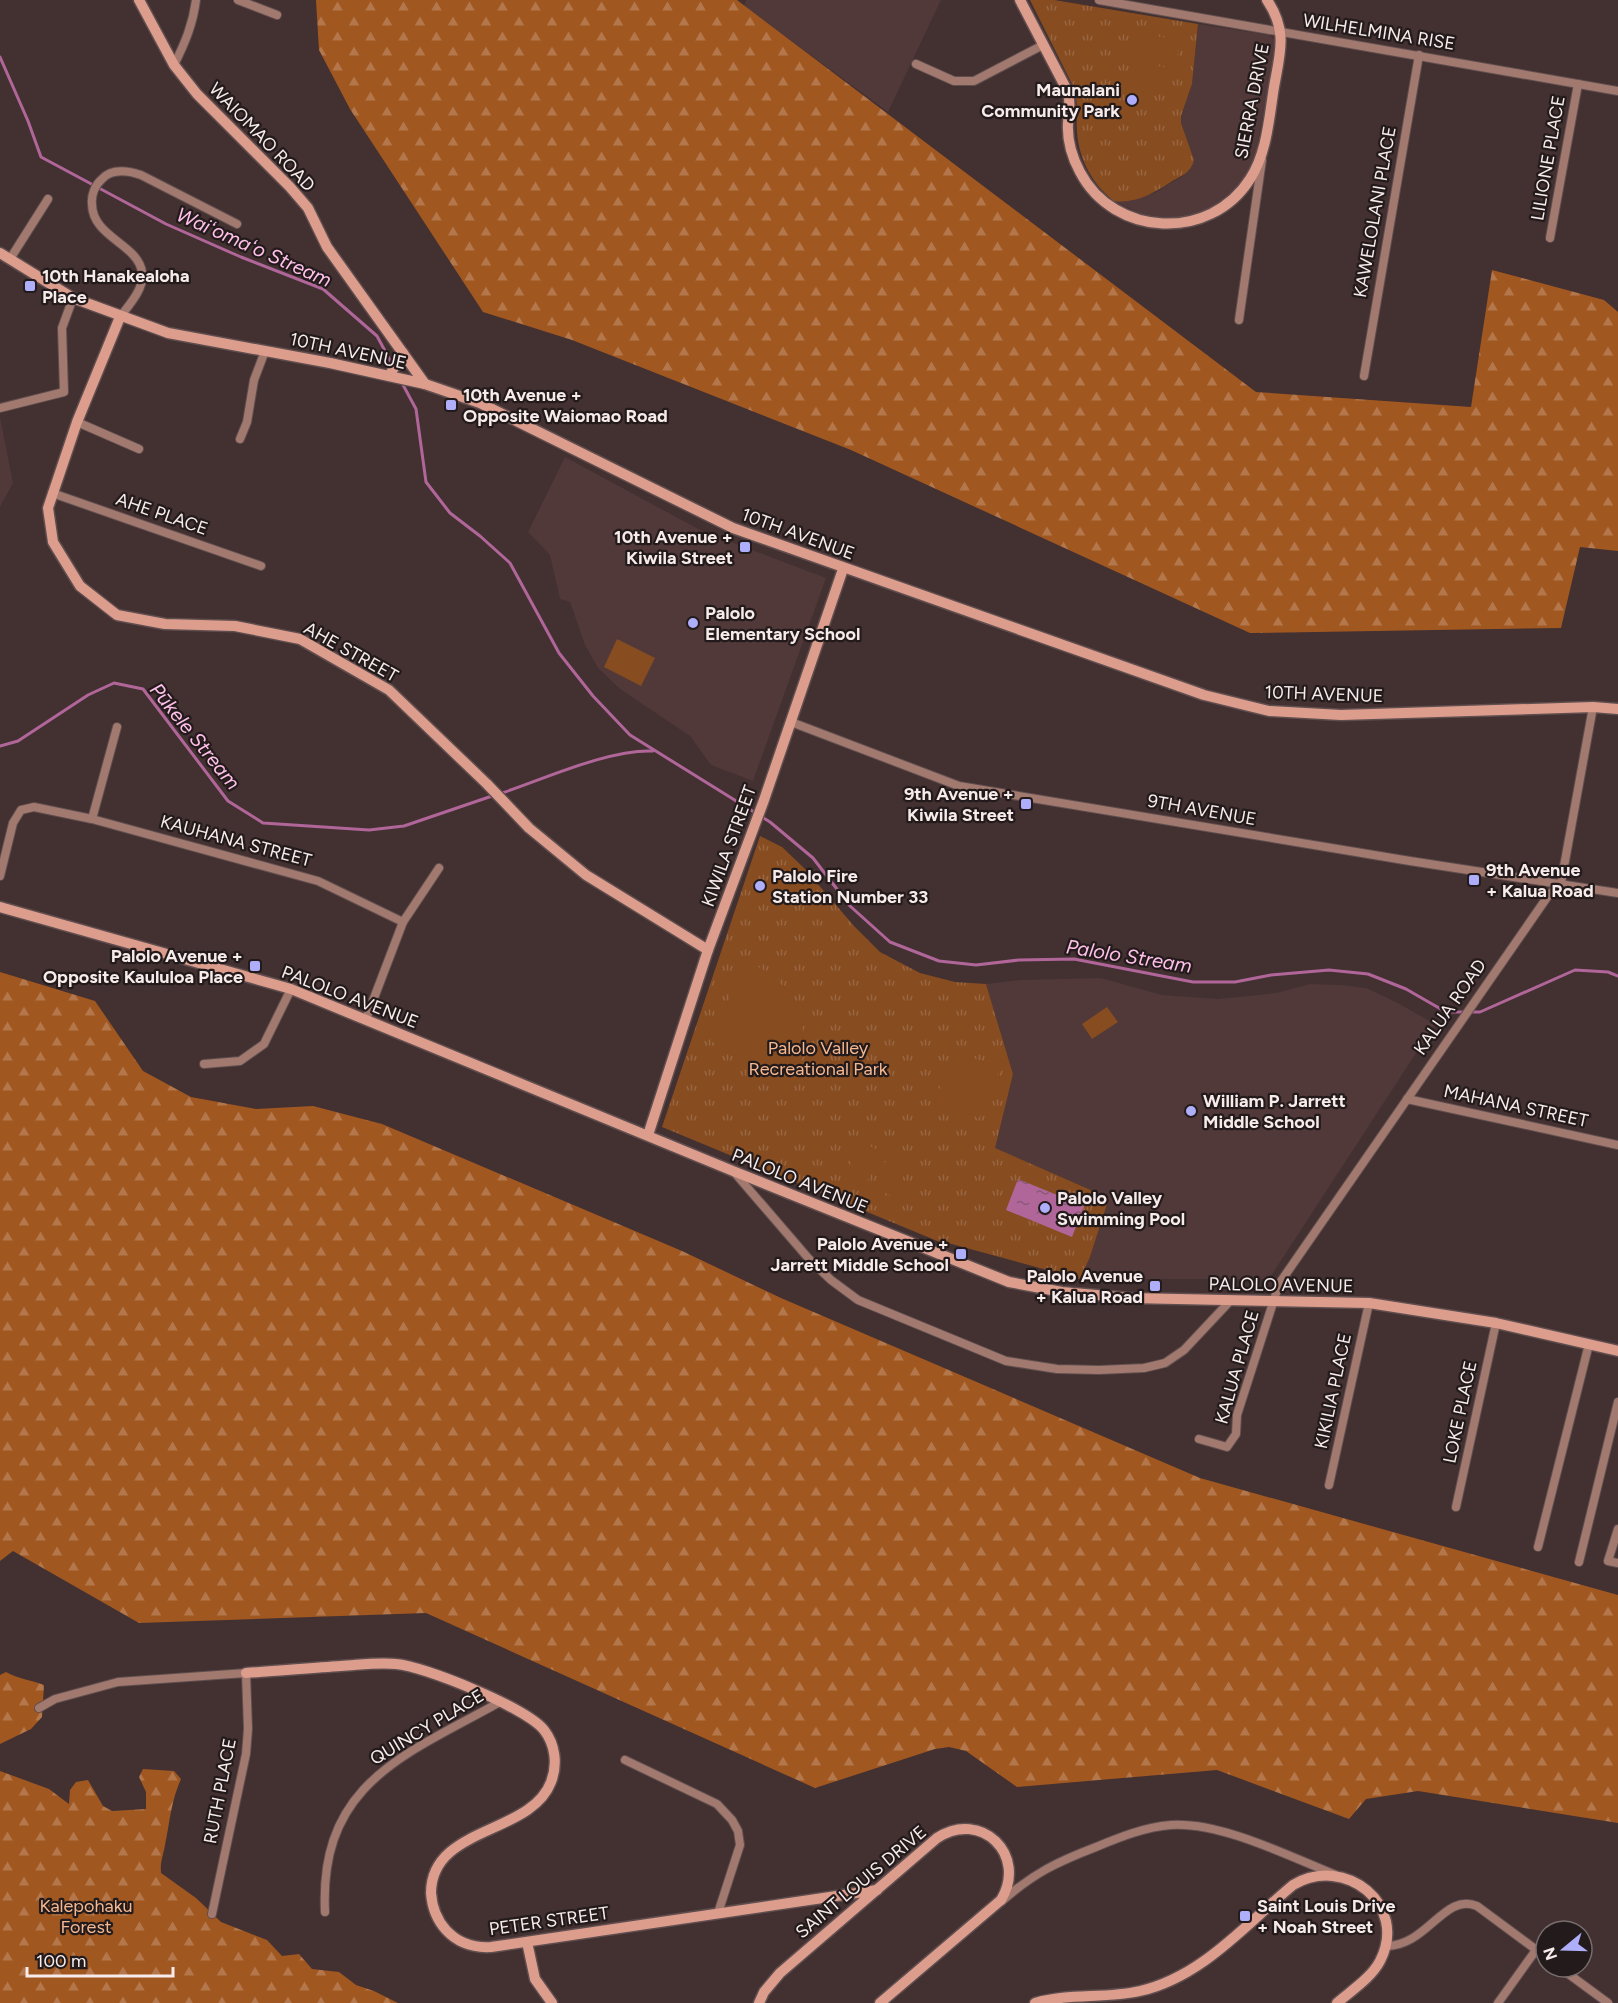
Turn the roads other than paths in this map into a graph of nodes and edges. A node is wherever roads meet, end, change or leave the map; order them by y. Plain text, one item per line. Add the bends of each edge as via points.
1 (139, 0) edge
2 (196, 0) edge
3 (238, 0) edge
4 (1020, 0) edge
5 (1099, 0) edge
6 (1267, 0) edge
7 (277, 15) dead end
8 (1281, 33) junction
9 (1043, 45) junction
10 (1419, 55) junction
11 (916, 64) dead end
12 (174, 65) junction
13 (1578, 84) junction
14 (1618, 91) edge
15 (1266, 136) junction
16 (48, 199) dead end
17 (237, 224) dead end
18 (1550, 238) dead end
19 (0, 253) edge
20 (10, 259) junction
21 (73, 298) junction
22 (120, 317) junction
23 (1239, 320) dead end
24 (265, 351) junction
25 (404, 353) junction
26 (389, 376) junction
27 (1364, 376) dead end
28 (424, 384) junction
29 (0, 408) edge
30 (77, 422) junction
31 (240, 439) dead end
32 (139, 448) dead end
33 (52, 493) junction
34 (261, 566) dead end
35 (843, 569) junction
36 (1593, 707) junction
37 (1618, 709) edge
38 (791, 722) junction
39 (117, 727) dead end
40 (92, 819) junction
41 (439, 868) dead end
42 (0, 876) edge
43 (1561, 883) junction
44 (1618, 892) edge
45 (0, 907) edge
46 (403, 922) junction
47 (708, 950) junction
48 (291, 989) junction
49 (366, 1019) junction
50 (204, 1064) dead end
51 (1407, 1099) junction
52 (648, 1134) junction
53 (1618, 1145) edge
54 (734, 1171) junction
55 (1231, 1300) junction
56 (1272, 1302) junction
57 (1369, 1303) junction
58 (1496, 1323) junction
59 (1589, 1344) junction
60 (1618, 1351) edge
61 (1618, 1402) edge
62 (1199, 1439) dead end
63 (1329, 1485) dead end
64 (1456, 1507) dead end
65 (1618, 1529) edge
66 (1538, 1546) dead end
67 (1579, 1562) dead end
68 (1618, 1563) edge
69 (246, 1673) junction
70 (500, 1702) junction
71 (39, 1708) dead end
72 (625, 1760) dead end
73 (1337, 1875) junction
74 (877, 1890) junction
75 (992, 1909) junction
76 (325, 1912) dead end
77 (718, 1913) junction
78 (212, 1914) dead end
79 (527, 1942) junction
80 (1385, 1946) junction
81 (1534, 1949) edge
82 (1534, 1953) edge
83 (1576, 1979) edge
84 (552, 2003) edge
85 (759, 2003) edge
86 (880, 2003) edge
87 (1035, 2003) edge
88 (1337, 2003) edge
89 (1498, 2003) edge
90 (1608, 2003) edge

1 - 12 street, WAIOMAO ROAD
2 - 12 street via 187,38
3 - 7 street
4 - 9 street, SIERRA DRIVE
5 - 8 street, WILHELMINA RISE
6 - 8 street, SIERRA DRIVE
8 - 10 street, WILHELMINA RISE
8 - 15 street, SIERRA DRIVE
9 - 11 street via 974,81 954,81
9 - 15 street, SIERRA DRIVE via 1069,96 1069,138 1080,171 1102,199 1132,218 1155,224 1179,224 1213,213 1249,181
10 - 13 street, WILHELMINA RISE
10 - 27 street, KAWELOLANI PLACE
12 - 25 street, WAIOMAO ROAD via 196,94 308,208 327,247
13 - 14 street, WILHELMINA RISE
13 - 18 street, LILIONE PLACE
15 - 23 street
16 - 20 street
17 - 22 street via 141,175 128,171 102,178 91,195 96,220 135,257 142,272 141,285
19 - 20 street, 10TH AVENUE
20 - 21 street, 10TH AVENUE
21 - 22 street, 10TH AVENUE
21 - 29 street via 62,328 64,392
22 - 24 street, 10TH AVENUE via 168,333
22 - 30 street, AHE STREET
24 - 26 street, 10TH AVENUE
24 - 31 street
25 - 26 street
25 - 28 street, WAIOMAO ROAD
26 - 28 street, 10TH AVENUE
28 - 35 street, 10TH AVENUE via 480,403 733,528
30 - 32 street
30 - 33 street, AHE STREET
33 - 34 street, AHE PLACE
33 - 47 street, AHE STREET via 48,508 53,542 80,586 117,615 165,624 235,626 300,639 389,690 529,828 586,875
35 - 36 street, 10TH AVENUE via 1204,695 1269,711 1341,715
35 - 38 street, KIWILA STREET
36 - 37 street, 10TH AVENUE
36 - 43 street
38 - 43 street, 9TH AVENUE via 959,786
38 - 47 street, KIWILA STREET
39 - 40 street
40 - 42 street, KAUHANA STREET via 34,807 21,810 13,823
40 - 46 street, KAUHANA STREET via 318,881
41 - 46 street
43 - 44 street, 9TH AVENUE
43 - 51 street, KALUA ROAD via 1548,896
45 - 48 street, PALOLO AVENUE
46 - 49 street
47 - 52 street, KIWILA STREET
48 - 49 street, PALOLO AVENUE
48 - 50 street via 264,1044 240,1061
49 - 52 street, PALOLO AVENUE
51 - 53 street, MAHANA STREET
51 - 56 street, KALUA ROAD via 1279,1284
52 - 54 street, PALOLO AVENUE
54 - 55 street, PALOLO AVENUE via 1009,1282 1079,1295
54 - 55 street via 810,1259 858,1300 1006,1361 1057,1369 1099,1370 1165,1363 1184,1350
55 - 56 street, PALOLO AVENUE
56 - 57 street, PALOLO AVENUE
56 - 62 street, KALUA PLACE via 1237,1415 1236,1434 1227,1447
57 - 58 street, PALOLO AVENUE
57 - 63 street, KIKILIA PLACE
58 - 59 street, PALOLO AVENUE
58 - 64 street, LOKE PLACE
59 - 60 street, PALOLO AVENUE
59 - 66 street
61 - 67 street
65 - 68 street via 1608,1561
69 - 70 street, PETER STREET via 396,1664 428,1671
69 - 71 street, PETER STREET via 118,1682 55,1699
69 - 78 street, RUTH PLACE via 246,1754
70 - 76 street, QUINCY PLACE via 395,1761 363,1790 344,1816 331,1846 324,1889
70 - 79 street, PETER STREET via 532,1719 548,1737 555,1760 551,1784 530,1808 448,1853 434,1874 432,1899 436,1916 446,1930 466,1944 491,1947
72 - 77 street via 717,1804 732,1820 740,1845
73 - 75 street via 1229,1833 1171,1825 1131,1833 1059,1861 1022,1883
73 - 80 street via 1362,1885 1375,1898 1386,1923
73 - 87 street via 1310,1877 1293,1885 1201,1964 1160,1985
74 - 75 street, SAINT LOUIS DRIVE via 943,1834 969,1828 993,1839 1008,1861 1007,1888
74 - 77 street, PETER STREET
74 - 85 street, SAINT LOUIS DRIVE via 780,1973
75 - 86 street, SAINT LOUIS DRIVE
77 - 79 street, PETER STREET
79 - 84 street via 535,1979
80 - 81 street via 1410,1941 1452,1907 1466,1903 1477,1906
80 - 88 street via 1371,1974
82 - 89 street
83 - 90 street

